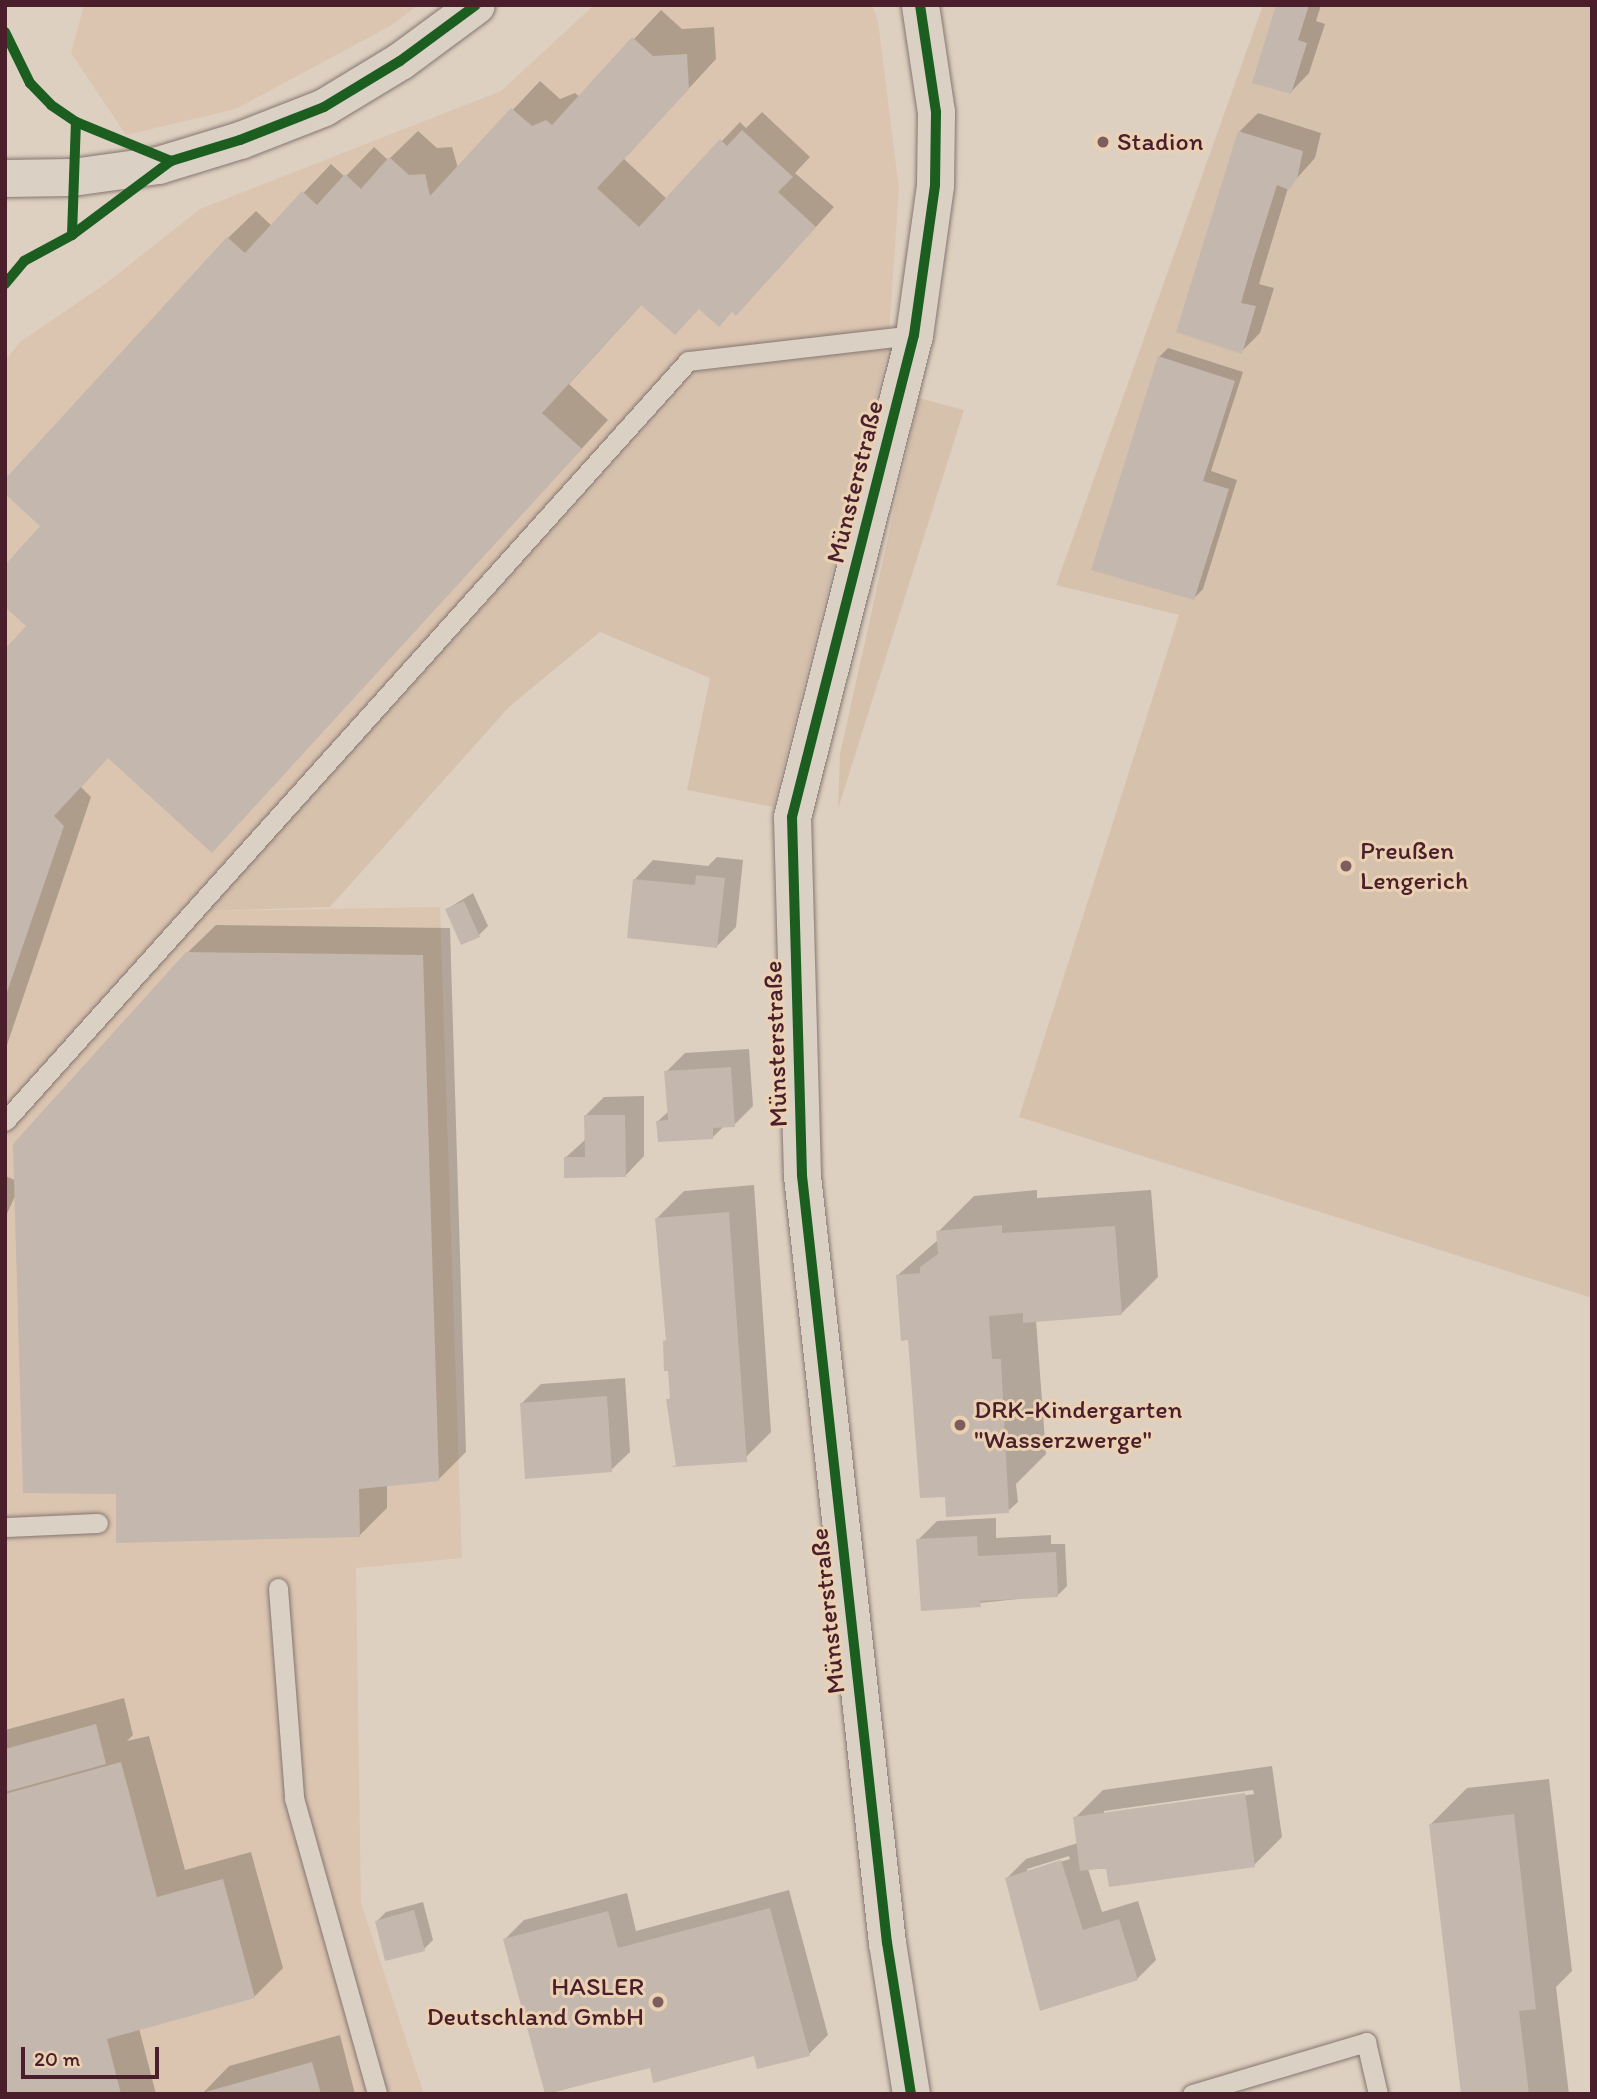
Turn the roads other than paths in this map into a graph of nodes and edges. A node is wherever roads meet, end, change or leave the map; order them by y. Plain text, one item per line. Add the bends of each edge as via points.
1 (476, 5) edge
2 (920, 5) edge
3 (5, 178) edge
4 (914, 335) junction
5 (5, 1121) edge
6 (98, 1523) dead end
7 (5, 1527) edge
8 (278, 1588) dead end
9 (377, 2094) edge
10 (911, 2094) edge
11 (1192, 2094) edge
12 (1378, 2094) edge

1 - 3 street via 400,61 324,107 240,140 158,165 72,177
2 - 4 street, Münsterstraße via 936,136 935,185
4 - 5 lane via 688,362
4 - 10 street, Münsterstraße via 792,817 802,1175 887,1943
6 - 7 lane
8 - 9 lane via 294,1798
11 - 12 lane via 1366,2042

